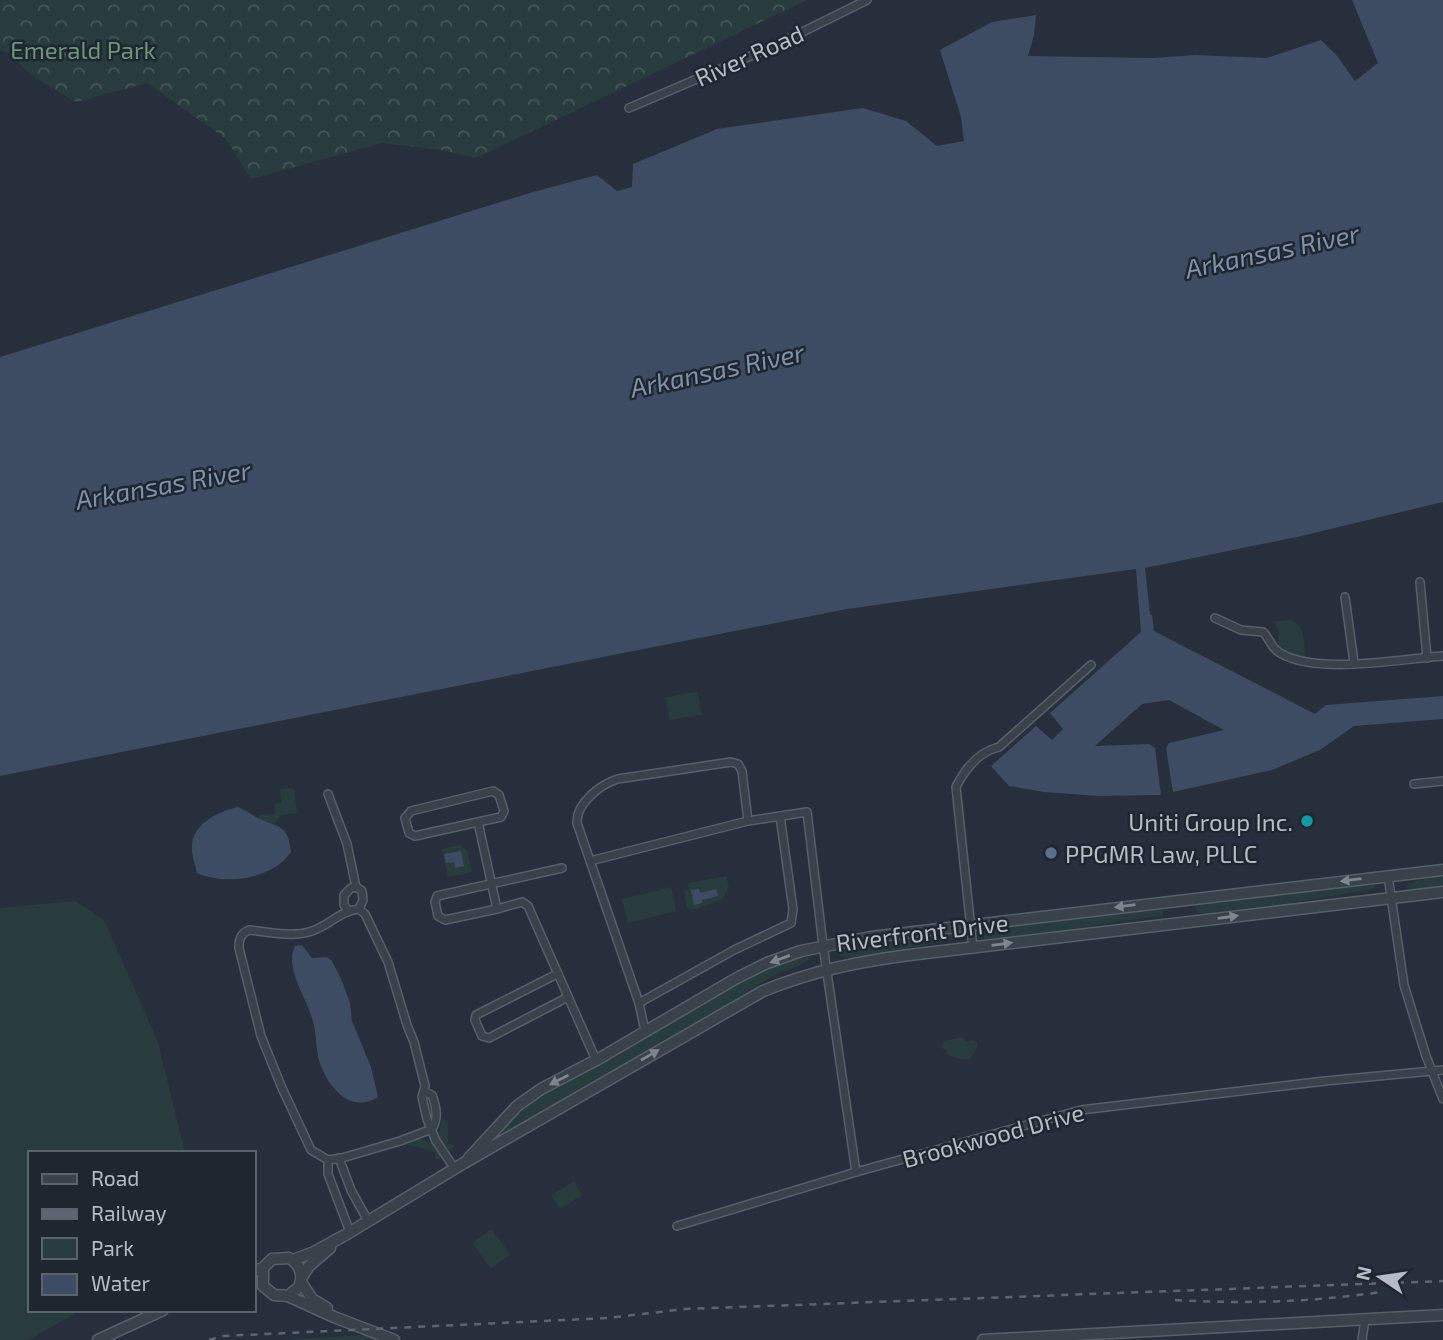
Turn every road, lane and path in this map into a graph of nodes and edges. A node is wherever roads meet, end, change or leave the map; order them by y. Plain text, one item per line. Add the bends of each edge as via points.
1 (867, 0) edge
2 (629, 108) dead end
3 (1420, 582) dead end
4 (1345, 597) dead end
5 (1215, 618) dead end
6 (1443, 656) edge
7 (1427, 657) junction
8 (1354, 663) junction
9 (1091, 665) dead end
10 (1443, 781) edge
11 (1414, 784) dead end
12 (328, 794) dead end
13 (780, 816) junction
14 (748, 821) junction
15 (478, 822) junction
16 (590, 861) junction
17 (562, 868) dead end
18 (1443, 870) edge
19 (1388, 876) junction
20 (491, 882) junction
21 (356, 887) junction
22 (1443, 892) edge
23 (1391, 900) junction
24 (359, 909) junction
25 (497, 909) junction
26 (348, 910) junction
27 (970, 925) junction
28 (823, 945) junction
29 (973, 948) junction
30 (826, 969) junction
31 (557, 974) junction
32 (568, 998) junction
33 (639, 1003) junction
34 (645, 1031) junction
35 (596, 1060) junction
36 (1443, 1070) edge
37 (1433, 1071) junction
38 (1443, 1099) edge
39 (432, 1129) junction
40 (339, 1158) junction
41 (328, 1160) junction
42 (460, 1166) junction
43 (856, 1172) junction
44 (351, 1191) junction
45 (337, 1197) junction
46 (368, 1221) junction
47 (677, 1226) dead end
48 (348, 1233) junction
49 (293, 1260) junction
50 (258, 1270) edge
51 (302, 1280) junction
52 (258, 1285) edge
53 (288, 1296) junction
54 (159, 1312) edge
55 (1443, 1315) edge
56 (1365, 1319) junction
57 (354, 1324) junction
58 (1184, 1335) edge
59 (98, 1340) edge
60 (394, 1340) edge
61 (983, 1340) edge
62 (1362, 1340) edge

1 - 2 street, River Road
3 - 7 street
4 - 8 street
5 - 8 street via 1241,630 1263,632 1275,649 1292,659 1319,666
6 - 7 street
7 - 8 street
9 - 27 street via 999,747 976,759 956,787
10 - 11 street
12 - 21 street via 347,844
13 - 14 street
13 - 28 street via 807,812
13 - 33 street via 791,922
14 - 16 street
14 - 16 street via 741,771 731,762 606,782 576,814
15 - 15 street via 415,836 409,833 405,818 411,811 493,791 504,811 500,817
15 - 20 street
16 - 33 street
17 - 20 street
18 - 19 street, Riverfront Drive
19 - 23 street
19 -> 27 street, Riverfront Drive
20 - 25 street
20 - 25 street via 437,895 438,916 445,920
21 - 24 street via 362,891
21 - 26 street via 344,895
22 - 23 street, Riverfront Drive
29 -> 23 street, Riverfront Drive
23 - 37 street via 1404,985
24 - 26 street
24 - 39 street via 388,962 425,1091 432,1095 437,1120
25 - 31 street via 522,902 528,906
26 - 41 street via 312,932 249,930 239,939 257,1026 311,1150
27 - 28 street, Riverfront Drive
27 - 29 street
28 - 30 street
28 -> 34 street, Riverfront Drive via 757,969
29 - 30 street, Riverfront Drive
42 -> 30 street, Riverfront Drive via 763,991
30 - 43 street
31 - 32 street
31 - 32 street via 476,1015 482,1036 489,1038
32 - 35 street
33 - 34 street
34 - 35 street, Riverfront Drive
35 -> 42 street, Riverfront Drive via 517,1106
36 - 37 street, Brookwood Drive
37 - 38 street
37 - 43 street, Brookwood Drive via 1082,1110
39 - 40 street
39 - 42 street via 436,1141
40 - 41 street
40 - 44 street
41 - 45 street
42 - 46 street, Riverfront Drive
43 - 47 street, Brookwood Drive
44 - 45 street
44 - 46 street
45 - 48 street
46 - 48 street, Riverfront Drive
48 - 49 street, Riverfront Drive
48 - 51 street, Riverfront Drive via 309,1266
49 - 50 street via 278,1257
49 - 51 street
50 - 52 street
51 - 53 street
51 - 57 street via 312,1299
52 - 53 street via 274,1296
53 - 57 street
54 - 59 street
55 - 56 street
56 - 58 street
56 - 62 street
57 - 60 street
58 - 61 street

